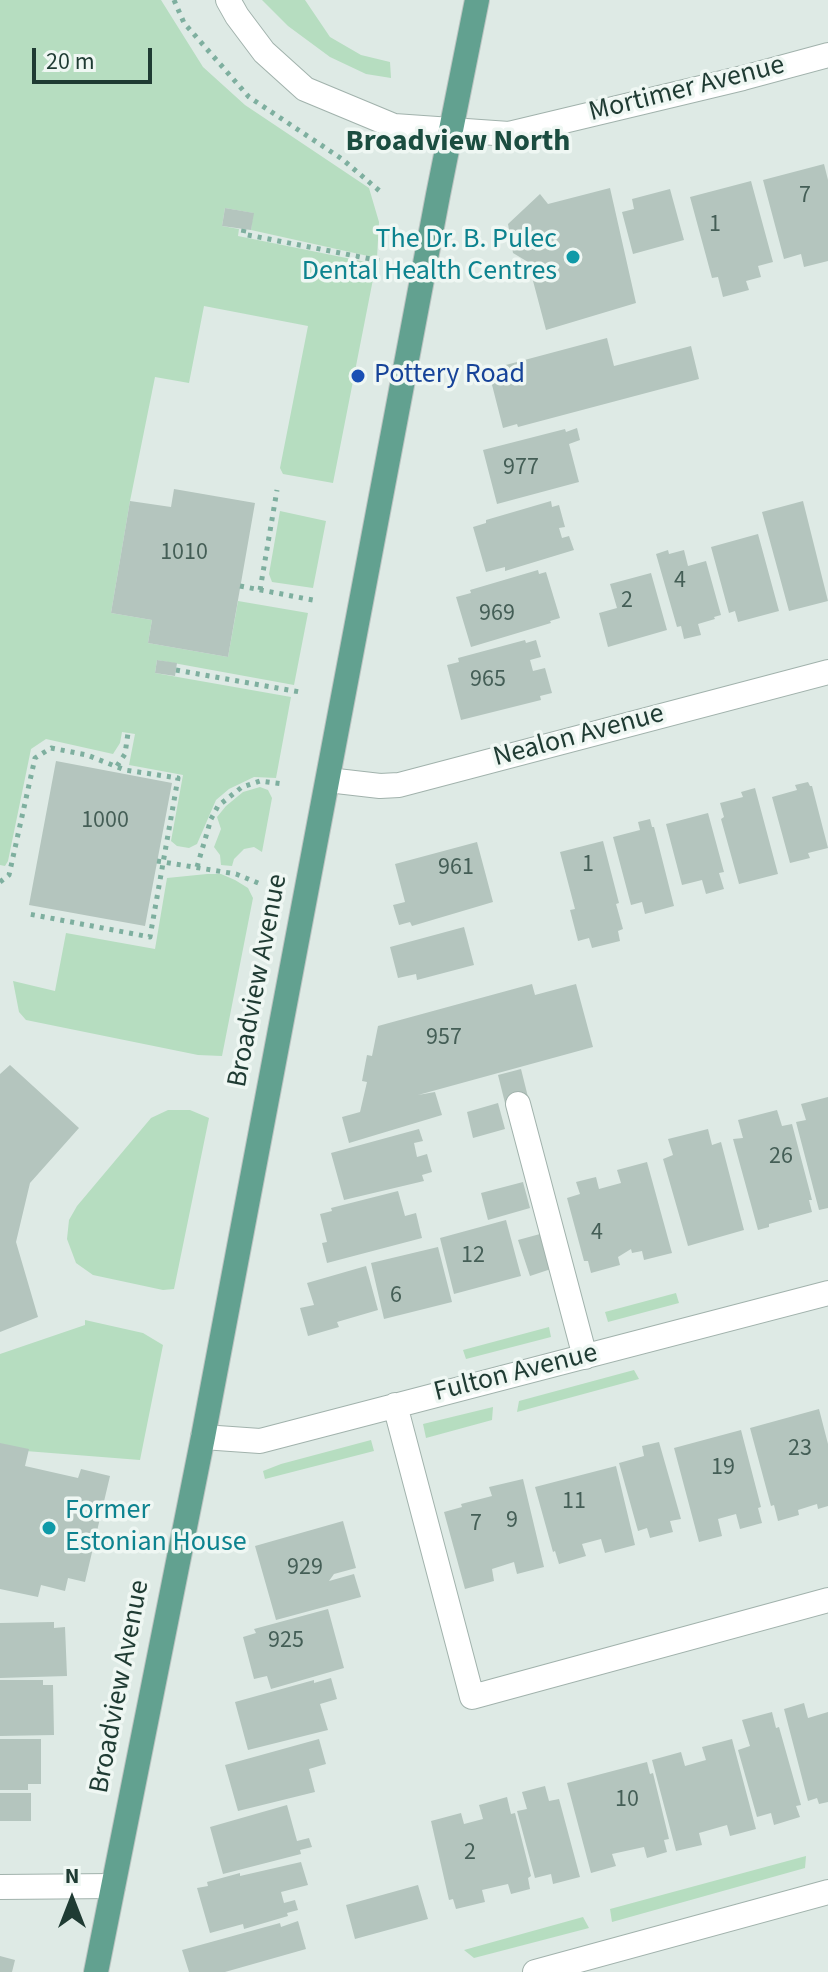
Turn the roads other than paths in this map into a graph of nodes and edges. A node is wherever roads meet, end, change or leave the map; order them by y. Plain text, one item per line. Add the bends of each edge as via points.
1 (228, 0) edge
2 (477, 0) edge
3 (828, 55) edge
4 (452, 130) junction
5 (828, 672) edge
6 (328, 780) junction
7 (518, 1104) dead end
8 (828, 1293) edge
9 (585, 1357) junction
10 (395, 1405) junction
11 (203, 1437) junction
12 (828, 1600) edge
13 (113, 1886) junction
14 (0, 1887) edge
15 (828, 1892) edge
16 (567, 1968) edge
17 (96, 1972) edge
18 (535, 1972) edge

1 - 4 street via 264,52 305,89 394,126
2 - 4 main road, Broadview Avenue
3 - 4 street, Mortimer Avenue via 509,134
4 - 6 main road, Broadview Avenue
5 - 6 street, Nealon Avenue via 399,785
6 - 11 main road, Broadview Avenue
7 - 9 street
8 - 9 street, Fulton Avenue
9 - 10 street, Fulton Avenue
10 - 11 street, Fulton Avenue via 260,1441
10 - 12 street via 472,1697
11 - 13 main road, Broadview Avenue
13 - 14 street
13 - 17 main road, Broadview Avenue
15 - 16 street
16 - 18 street

